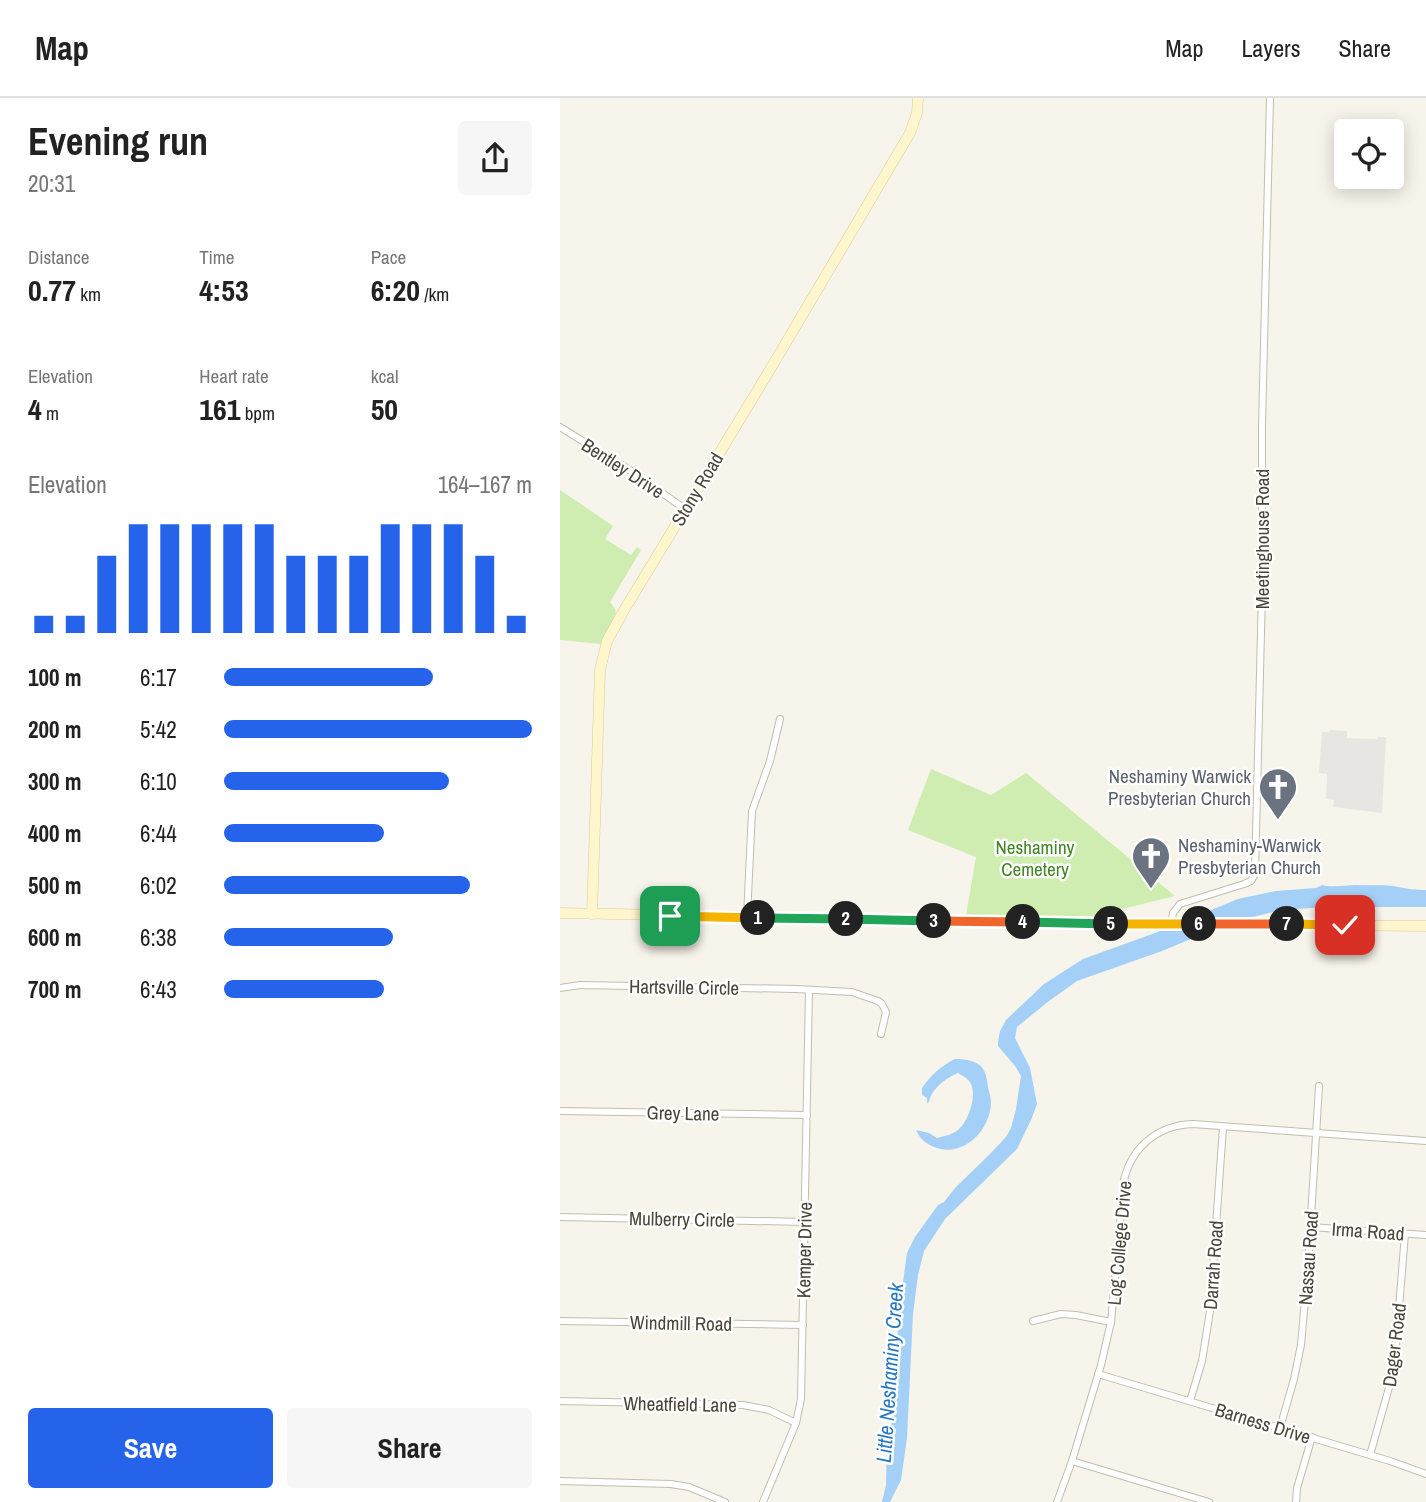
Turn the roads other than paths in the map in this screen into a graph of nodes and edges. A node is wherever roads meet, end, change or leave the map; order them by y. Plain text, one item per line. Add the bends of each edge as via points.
1 (918, 98) edge
2 (1270, 98) edge
3 (560, 427) edge
4 (685, 509) junction
5 (780, 719) dead end
6 (560, 913) edge
7 (592, 914) junction
8 (747, 917) junction
9 (1171, 924) junction
10 (1426, 926) edge
11 (560, 988) edge
12 (809, 990) junction
13 (881, 1034) dead end
14 (1319, 1086) dead end
15 (560, 1111) edge
16 (807, 1115) junction
17 (1223, 1127) junction
18 (1317, 1133) junction
19 (1426, 1141) edge
20 (560, 1217) edge
21 (805, 1222) junction
22 (1311, 1227) junction
23 (1405, 1234) junction
24 (1426, 1235) edge
25 (560, 1321) edge
26 (1033, 1321) dead end
27 (1111, 1322) junction
28 (803, 1325) junction
29 (1098, 1374) junction
30 (560, 1401) edge
31 (1190, 1401) junction
32 (796, 1423) junction
33 (1280, 1428) junction
34 (1312, 1437) junction
35 (1370, 1455) junction
36 (1072, 1461) junction
37 (1426, 1474) edge
38 (560, 1482) edge
39 (725, 1502) edge
40 (763, 1502) edge
41 (1057, 1502) edge
42 (1209, 1502) edge
43 (1296, 1502) edge

1 - 4 street, Stony Road via 910,133
2 - 9 street, Meetinghouse Road via 1255,874 1244,884 1180,904
3 - 4 street, Bentley Drive
4 - 7 street, Stony Road via 603,654
5 - 8 street via 752,811
6 - 7 street
7 - 8 street
8 - 9 street
9 - 10 street
11 - 12 street, Hartsville Circle
12 - 13 street, Hartsville Circle via 852,992 878,1001 886,1012
12 - 16 street, Kemper Drive
14 - 18 street, Nassau Road
15 - 16 street, Grey Lane
16 - 21 street, Kemper Drive
17 - 18 street, Log College Drive
17 - 27 street, Log College Drive via 1193,1124 1169,1128 1150,1138 1129,1163
17 - 31 street, Darrah Road via 1210,1311
18 - 19 street, Log College Drive
18 - 22 street, Nassau Road
20 - 21 street, Mulberry Circle
21 - 28 street, Kemper Drive
22 - 23 street, Irma Road
22 - 33 street, Nassau Road via 1301,1345
23 - 24 street, Irma Road
23 - 35 street, Dager Road via 1394,1370
25 - 28 street, Windmill Road
26 - 27 street via 1062,1314
27 - 29 street, Log College Drive
28 - 32 street, Kemper Drive
29 - 31 street, Barness Drive
29 - 36 street, Log College Drive
30 - 32 street, Wheatfield Lane via 743,1405 769,1410
31 - 33 street, Barness Drive
32 - 40 street, Kemper Drive
33 - 34 street, Barness Drive
34 - 35 street, Barness Drive
34 - 43 street
35 - 37 street, Barness Drive
36 - 41 street, Log College Drive
36 - 42 street
38 - 39 street via 680,1485

